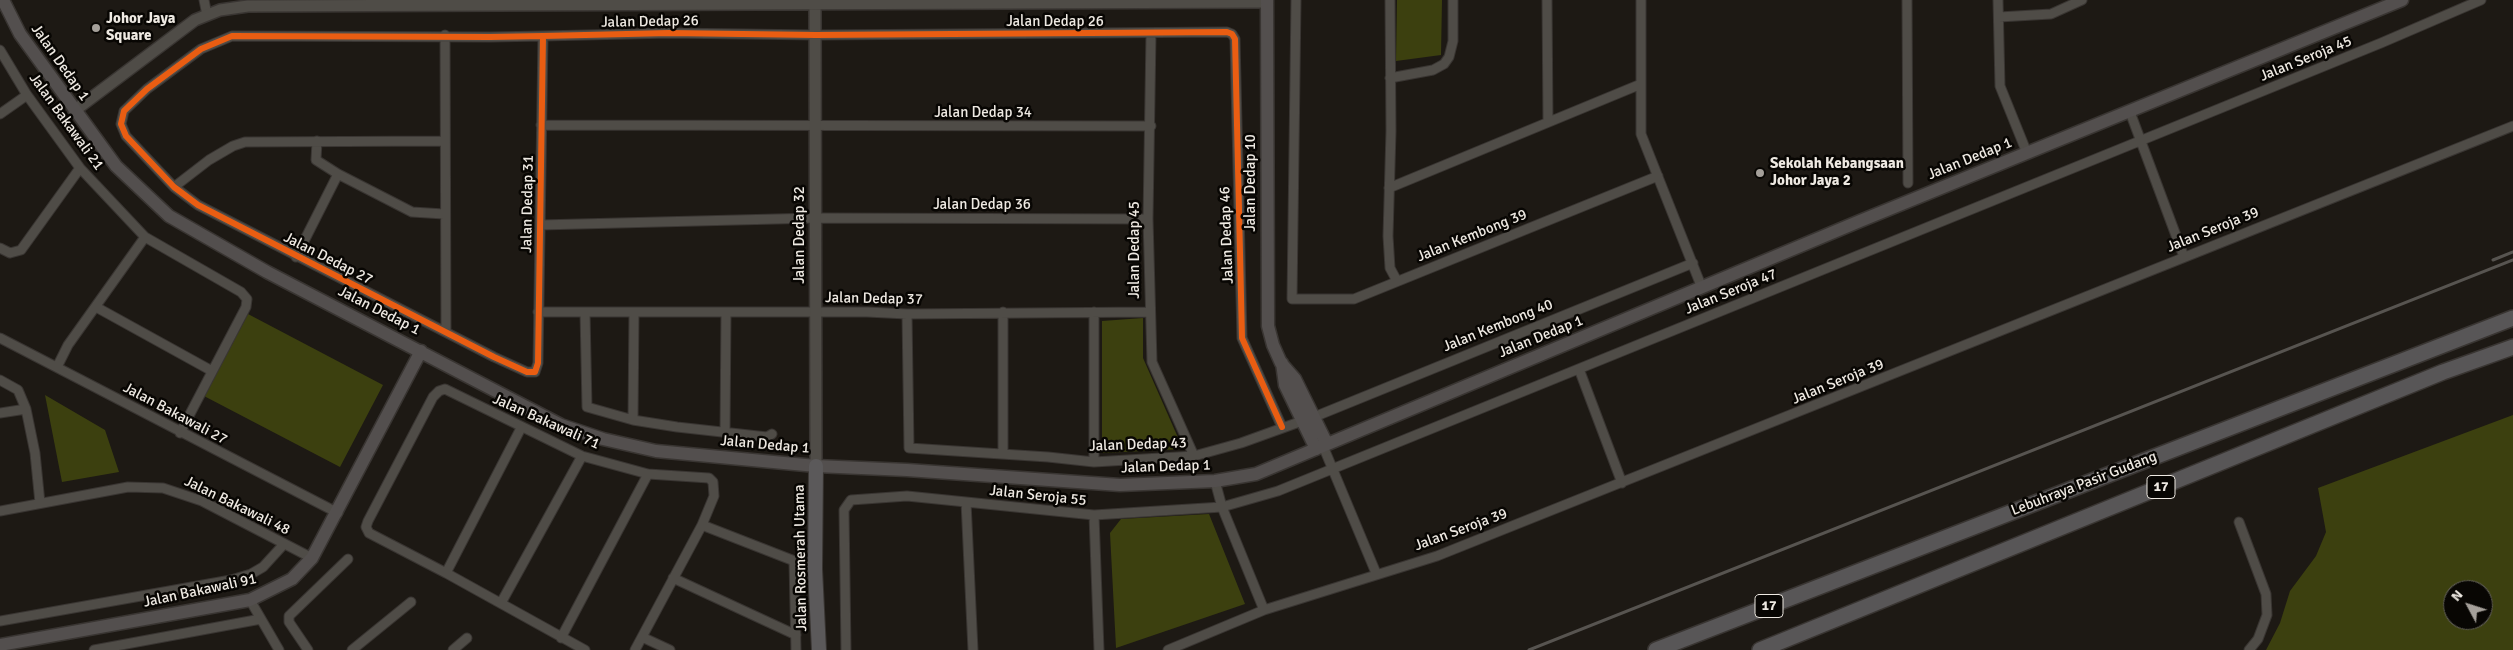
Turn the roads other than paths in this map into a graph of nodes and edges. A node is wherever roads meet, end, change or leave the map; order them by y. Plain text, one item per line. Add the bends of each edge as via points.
1 (3, 0) edge
2 (204, 0) edge
3 (1296, 0) edge
4 (1390, 0) edge
5 (1453, 0) edge
6 (1547, 0) edge
7 (1640, 0) edge
8 (1907, 0) edge
9 (1998, 0) edge
10 (2082, 0) edge
11 (2402, 0) edge
12 (2481, 0) edge
13 (930, 1) edge
14 (1267, 1) edge
15 (372, 2) edge
16 (489, 3) edge
17 (815, 4) junction
18 (207, 15) junction
19 (1998, 17) junction
20 (1151, 34) junction
21 (1232, 34) joint
22 (445, 35) junction
23 (816, 35) junction
24 (543, 36) junction
25 (0, 50) edge
26 (1390, 78) junction
27 (1641, 84) junction
28 (27, 94) junction
29 (74, 111) junction
30 (2130, 112) junction
31 (0, 114) edge
32 (1548, 121) junction
33 (541, 125) junction
34 (1151, 126) junction
35 (2513, 126) edge
36 (816, 127) junction
37 (129, 139) joint
38 (317, 141) junction
39 (444, 141) junction
40 (2141, 141) junction
41 (2027, 153) junction
42 (80, 168) junction
43 (338, 174) junction
44 (1658, 176) junction
45 (1908, 182) dead end
46 (174, 187) junction
47 (1389, 188) junction
48 (444, 214) junction
49 (815, 218) junction
50 (1148, 218) junction
51 (540, 225) junction
52 (145, 237) junction
53 (0, 248) edge
54 (2184, 256) junction
55 (296, 257) junction
56 (1693, 263) junction
57 (1397, 281) junction
58 (1702, 288) junction
59 (96, 308) junction
60 (538, 312) junction
61 (585, 312) junction
62 (634, 312) junction
63 (726, 312) junction
64 (815, 312) junction
65 (1002, 312) junction
66 (1094, 312) junction
67 (1149, 312) junction
68 (907, 314) junction
69 (2513, 318) edge
70 (446, 332) junction
71 (0, 338) edge
72 (2513, 347) edge
73 (421, 351) junction
74 (57, 367) junction
75 (1579, 369) junction
76 (212, 371) junction
77 (535, 372) joint
78 (0, 380) edge
79 (26, 409) junction
80 (0, 413) edge
81 (1308, 419) junction
82 (633, 420) junction
83 (1282, 427) junction
84 (521, 428) junction
85 (180, 432) junction
86 (725, 433) junction
87 (772, 434) dead end
88 (1322, 446) junction
89 (1003, 454) junction
90 (582, 456) junction
91 (1194, 456) junction
92 (1094, 462) junction
93 (816, 466) junction
94 (1332, 470) junction
95 (648, 474) junction
96 (1215, 482) junction
97 (1622, 483) junction
98 (966, 502) junction
99 (40, 503) junction
100 (1222, 507) junction
101 (0, 511) edge
102 (338, 512) junction
103 (1094, 515) junction
104 (2239, 522) dead end
105 (702, 526) junction
106 (284, 544) junction
107 (312, 558) junction
108 (348, 559) dead end
109 (794, 562) junction
110 (815, 569) junction
111 (446, 573) junction
112 (1376, 573) junction
113 (673, 578) junction
114 (250, 600) junction
115 (411, 602) dead end
116 (501, 603) junction
117 (1264, 610) junction
118 (261, 619) junction
119 (0, 621) edge
120 (796, 635) junction
121 (642, 637) junction
122 (467, 638) dead end
123 (561, 638) junction
124 (0, 645) edge
125 (94, 650) edge
126 (279, 650) edge
127 (308, 650) edge
128 (352, 650) edge
129 (453, 650) edge
130 (585, 650) edge
131 (635, 650) edge
132 (670, 650) edge
133 (796, 650) edge
134 (819, 650) edge
135 (846, 650) edge
136 (973, 650) edge
137 (1099, 650) edge
138 (1168, 650) edge
139 (1656, 650) edge
140 (1760, 650) edge
141 (2249, 650) edge

1 - 29 main road, Jalan Dedap 1 via 20,34
2 - 18 street
3 - 57 street, Jalan Kembong 39 via 1292,300 1354,298
4 - 26 street
5 - 26 street via 1453,41 1444,64 1433,70
6 - 32 street
7 - 27 street
8 - 45 street
9 - 19 street
10 - 19 street via 2051,14
11 - 30 main road, Jalan Dedap 1
12 - 40 street, Jalan Seroja 45
13 - 14 street
13 - 17 street
14 - 81 main road, Jalan Dedap 10 via 1268,326 1282,363 1285,385
15 - 16 street
15 - 18 street via 248,6
16 - 17 street
17 - 23 street, Jalan Dedap 32
18 - 29 street via 184,27
19 - 41 street via 2000,86
20 - 21 street, Jalan Dedap 26
20 - 23 street, Jalan Dedap 26
20 - 34 street, Jalan Dedap 45
21 - 83 street, Jalan Dedap 46 via 1235,40 1242,338
22 - 24 street, Jalan Dedap 26
22 - 37 street, Jalan Dedap 26 via 226,38 201,49 128,106 121,124
22 - 39 street
23 - 24 street, Jalan Dedap 26 via 669,33
23 - 36 street, Jalan Dedap 32
24 - 33 street, Jalan Dedap 31
25 - 28 street, Jalan Bakawali 21
26 - 47 street
27 - 32 street
27 - 44 street via 1641,134
28 - 31 street
28 - 42 street, Jalan Bakawali 21
29 - 73 main road, Jalan Dedap 1 via 116,166 169,216 267,272
30 - 40 street
30 - 41 main road, Jalan Dedap 1
32 - 47 street
33 - 36 street, Jalan Dedap 34
33 - 51 street, Jalan Dedap 31
34 - 36 street, Jalan Dedap 34
34 - 50 street, Jalan Dedap 45
35 - 54 street, Jalan Seroja 39
36 - 49 street, Jalan Dedap 32
37 - 46 street, Jalan Dedap 27
38 - 39 street
38 - 43 street via 316,160
38 - 46 street via 238,143
39 - 48 street
40 - 54 street
40 - 75 street, Jalan Seroja 47
41 - 58 main road, Jalan Dedap 1
42 - 52 street, Jalan Bakawali 21
42 - 53 street via 21,250 10,253
43 - 48 street via 412,212
43 - 55 street
44 - 56 street
44 - 57 street, Jalan Kembong 39
46 - 55 street, Jalan Dedap 27 via 211,212
47 - 57 street via 1390,268
48 - 70 street
49 - 50 street, Jalan Dedap 36
49 - 51 street, Jalan Dedap 36
49 - 64 street, Jalan Dedap 32
50 - 67 street, Jalan Dedap 45
51 - 60 street, Jalan Dedap 31
52 - 59 street
52 - 76 street, Jalan Bakawali 21 via 238,290 247,299 246,307
54 - 97 street, Jalan Seroja 39
55 - 70 street, Jalan Dedap 27
56 - 58 street
56 - 81 street, Jalan Kembong 40
58 - 88 main road, Jalan Dedap 1
59 - 74 street
59 - 76 street
60 - 61 street, Jalan Dedap 37
60 - 77 street, Jalan Dedap 31 via 538,363
61 - 62 street, Jalan Dedap 37
61 - 82 street via 587,407
62 - 63 street, Jalan Dedap 37
62 - 82 street
63 - 64 street, Jalan Dedap 37
63 - 86 street
64 - 68 street, Jalan Dedap 37
64 - 93 street, Jalan Dedap 32
65 - 66 street, Jalan Dedap 37
65 - 68 street, Jalan Dedap 37
65 - 89 street
66 - 67 street, Jalan Dedap 37
66 - 92 street
67 - 91 street, Jalan Dedap 45 via 1152,362
68 - 89 street, Jalan Dedap 43 via 909,448
69 - 139 highway, Lebuhraya Pasir Gudang / 17
70 - 77 street, Jalan Dedap 27 via 527,372
71 - 74 street, Jalan Bakawali 27
72 - 140 highway, Lebuhraya Pasir Gudang / 17 via 2443,372
73 - 93 main road, Jalan Dedap 1 via 561,425 603,439 656,451
73 - 102 main road, Jalan Bakawali 91
74 - 85 street, Jalan Bakawali 27
75 - 94 street, Jalan Seroja 47
75 - 97 street
76 - 85 street
78 - 79 street via 18,390
79 - 80 street
79 - 99 street
81 - 83 street, Jalan Dedap 43
81 - 88 main road, Jalan Dedap 10
82 - 86 street
83 - 91 street, Jalan Dedap 43
84 - 90 street, Jalan Bakawali 71
84 - 111 street
84 - 111 street, Jalan Bakawali 71 via 445,389 433,397 366,527 369,533
85 - 102 street, Jalan Bakawali 27
86 - 87 street via 767,437
88 - 94 street
88 - 96 main road, Jalan Dedap 1 via 1256,474
89 - 92 street, Jalan Dedap 43
90 - 95 street, Jalan Bakawali 71
90 - 116 street
91 - 92 street, Jalan Dedap 43
93 - 96 main road, Jalan Dedap 1 via 1120,485
93 - 110 main road, Jalan Rosmerah Utama
94 - 100 street, Jalan Seroja 55 via 1278,491
94 - 112 street
95 - 105 street, Jalan Bakawali 71 via 709,478 713,482 714,496
95 - 123 street
96 - 100 street
97 - 112 street, Jalan Seroja 39 via 1437,556
98 - 103 street, Jalan Seroja 55
98 - 135 street, Jalan Seroja 55 via 907,496 851,500 844,510
98 - 136 street
99 - 101 street, Jalan Bakawali 48
99 - 106 street, Jalan Bakawali 48 via 128,487 163,488 202,501
100 - 103 street, Jalan Seroja 55
100 - 117 street
102 - 107 main road, Jalan Bakawali 91
103 - 137 street
104 - 141 street via 2266,594 2267,615 2258,639
105 - 109 street
105 - 113 street
106 - 107 street, Jalan Bakawali 48
106 - 119 street via 262,567 231,580
107 - 114 main road, Jalan Bakawali 91 via 286,583
108 - 127 street via 288,616
109 - 110 street
109 - 120 street
110 - 134 main road, Jalan Rosmerah Utama
111 - 116 street
112 - 117 street, Jalan Seroja 39
113 - 120 street
113 - 121 street
114 - 118 street
114 - 124 main road, Jalan Bakawali 91
115 - 128 street
116 - 123 street
117 - 138 street, Jalan Seroja 39
118 - 125 street
118 - 126 street
120 - 133 street
121 - 131 street
121 - 132 street
122 - 129 street
123 - 130 street

